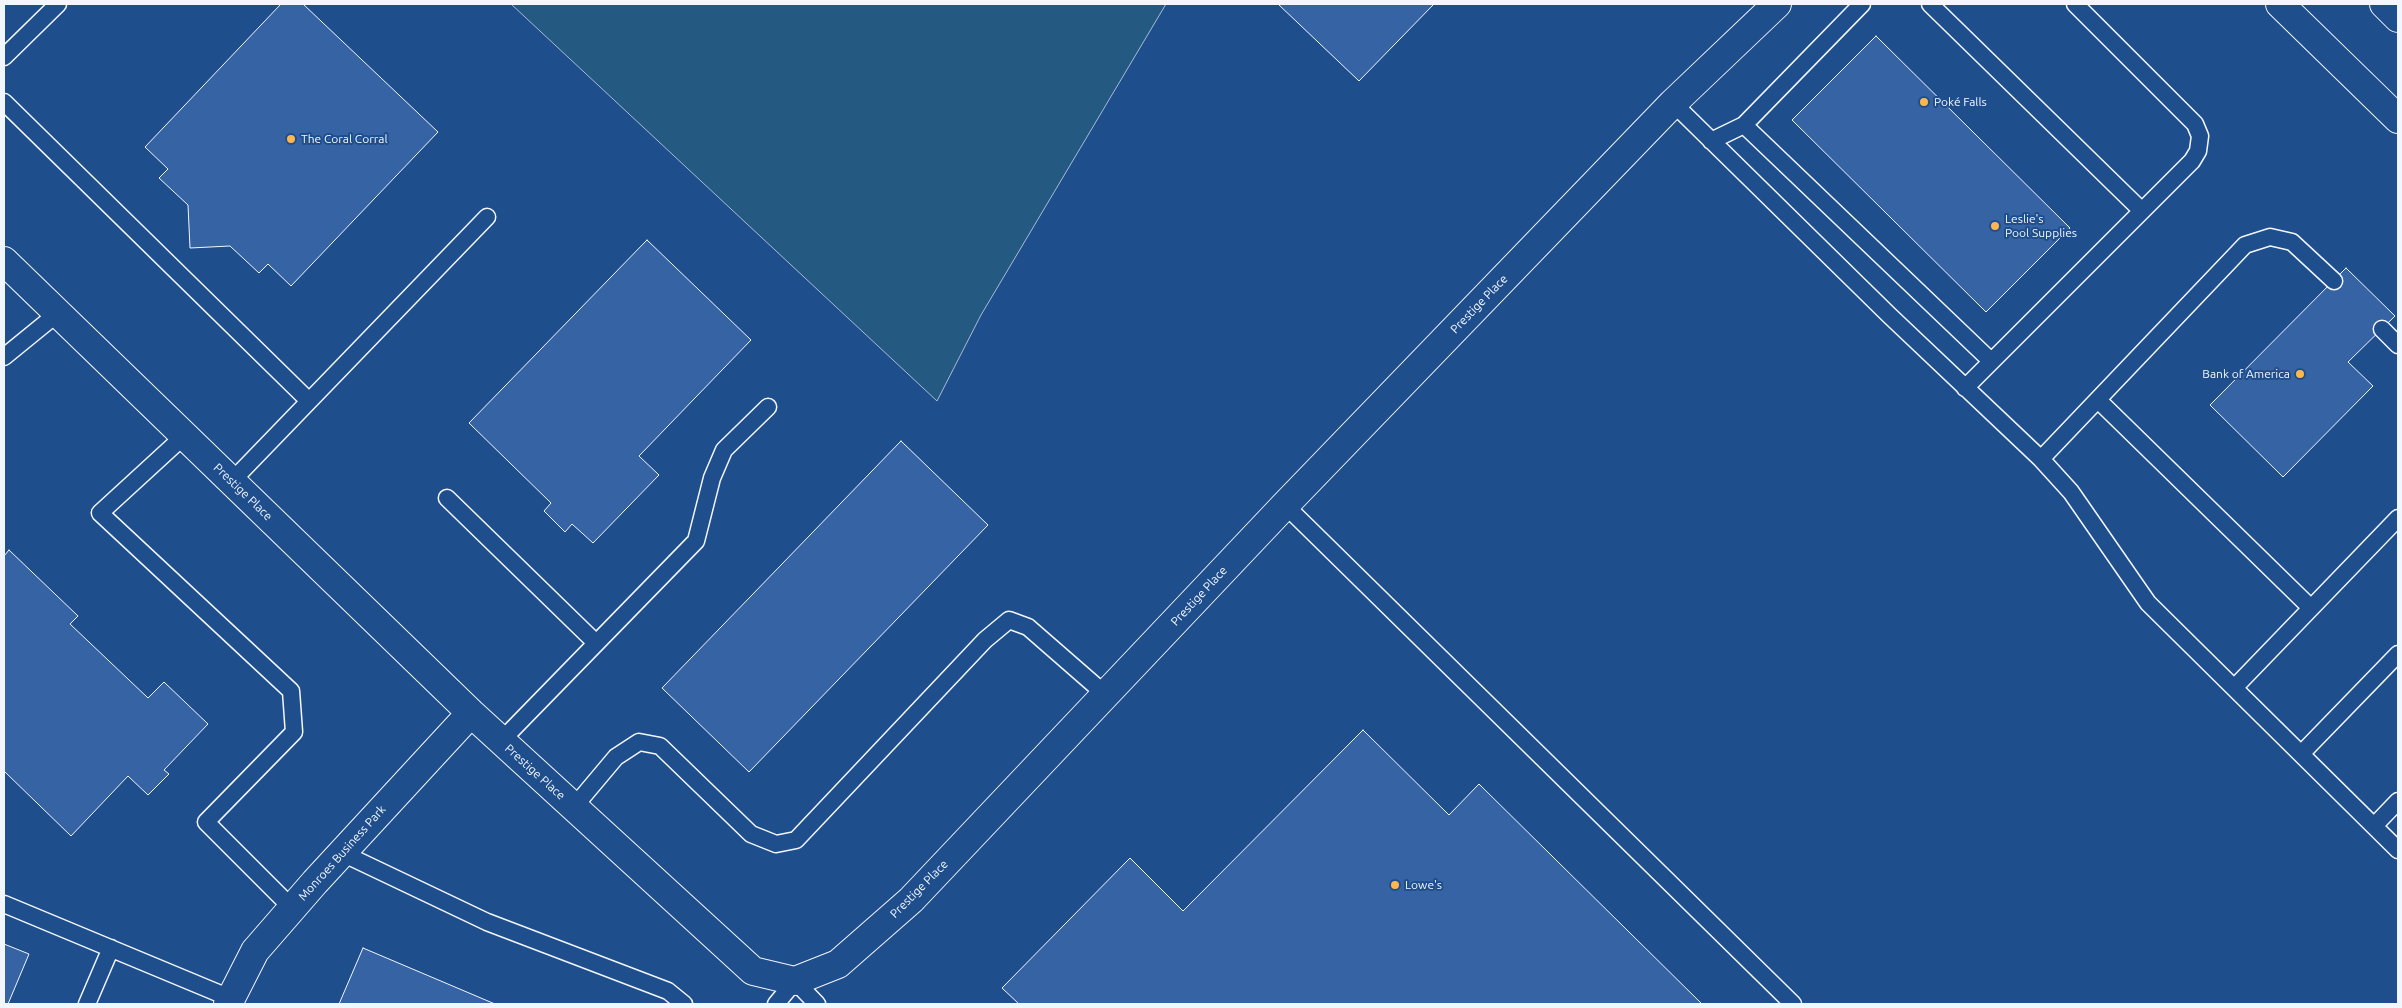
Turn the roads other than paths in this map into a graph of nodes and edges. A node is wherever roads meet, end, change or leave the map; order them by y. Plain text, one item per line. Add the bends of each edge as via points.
1 (58, 4) edge
2 (1777, 4) edge
3 (1862, 4) edge
4 (1930, 4) edge
5 (2075, 4) edge
6 (2280, 4) edge
7 (2384, 4) edge
8 (2398, 18) edge
9 (4, 57) edge
10 (4, 102) edge
11 (1672, 103) junction
12 (2398, 119) edge
13 (1744, 125) junction
14 (1711, 141) junction
15 (2142, 211) junction
16 (487, 217) dead end
17 (4, 261) edge
18 (2334, 282) dead end
19 (58, 314) junction
20 (2382, 329) dead end
21 (2398, 345) edge
22 (4, 357) edge
23 (1991, 361) junction
24 (1965, 388) junction
25 (2098, 400) junction
26 (309, 401) junction
27 (768, 407) dead end
28 (184, 436) junction
29 (2041, 459) junction
30 (232, 481) junction
31 (447, 498) dead end
32 (1285, 505) junction
33 (2398, 518) edge
34 (2311, 608) junction
35 (596, 643) junction
36 (2398, 654) edge
37 (2234, 688) junction
38 (1106, 695) junction
39 (471, 713) junction
40 (501, 741) junction
41 (2301, 754) junction
42 (2398, 801) edge
43 (574, 807) junction
44 (2374, 826) junction
45 (2398, 850) edge
46 (342, 852) junction
47 (4, 904) edge
48 (292, 908) junction
49 (111, 948) junction
50 (795, 981) junction
51 (229, 1001) edge
52 (87, 1004) edge
53 (684, 1004) edge
54 (776, 1004) edge
55 (817, 1004) edge
56 (1793, 1004) edge

1 - 9 lane
2 - 11 street, Prestige Place
3 - 13 lane
4 - 15 lane
5 - 15 lane via 2195,124 2200,136 2198,151 2192,161
6 - 12 street
7 - 8 street
10 - 26 lane
11 - 14 lane
11 - 32 street, Prestige Place
13 - 14 lane
13 - 23 lane
14 - 24 lane
15 - 23 lane
16 - 26 lane
17 - 19 street, Prestige Place
18 - 25 lane via 2292,242 2270,237 2245,245
19 - 22 lane
19 - 28 street, Prestige Place
20 - 21 lane
23 - 24 lane
24 - 29 lane
25 - 29 lane
25 - 34 lane
26 - 30 lane
27 - 35 lane via 724,450 712,478 696,541
28 - 30 street, Prestige Place
28 - 48 lane via 100,513 291,691 294,732 206,822
29 - 37 lane via 2071,492 2148,603
30 - 39 street, Prestige Place
31 - 35 lane
32 - 38 street, Prestige Place
32 - 56 lane
33 - 34 lane
34 - 37 lane
35 - 40 lane
36 - 41 lane
37 - 41 lane
38 - 43 lane via 1028,627 1009,620 985,640 796,840 776,844 751,834 660,746 639,742 616,757
38 - 50 street, Prestige Place via 911,900 838,964
39 - 40 street, Prestige Place
39 - 46 street, Monroes Business Park
40 - 43 street, Prestige Place
41 - 44 lane
42 - 44 lane
43 - 50 street, Prestige Place via 753,971
44 - 45 lane
46 - 48 street, Monroes Business Park
46 - 53 lane via 488,922 668,991
47 - 49 lane
48 - 51 street, Monroes Business Park via 255,952
49 - 51 lane
49 - 52 lane
50 - 54 lane
50 - 55 lane

